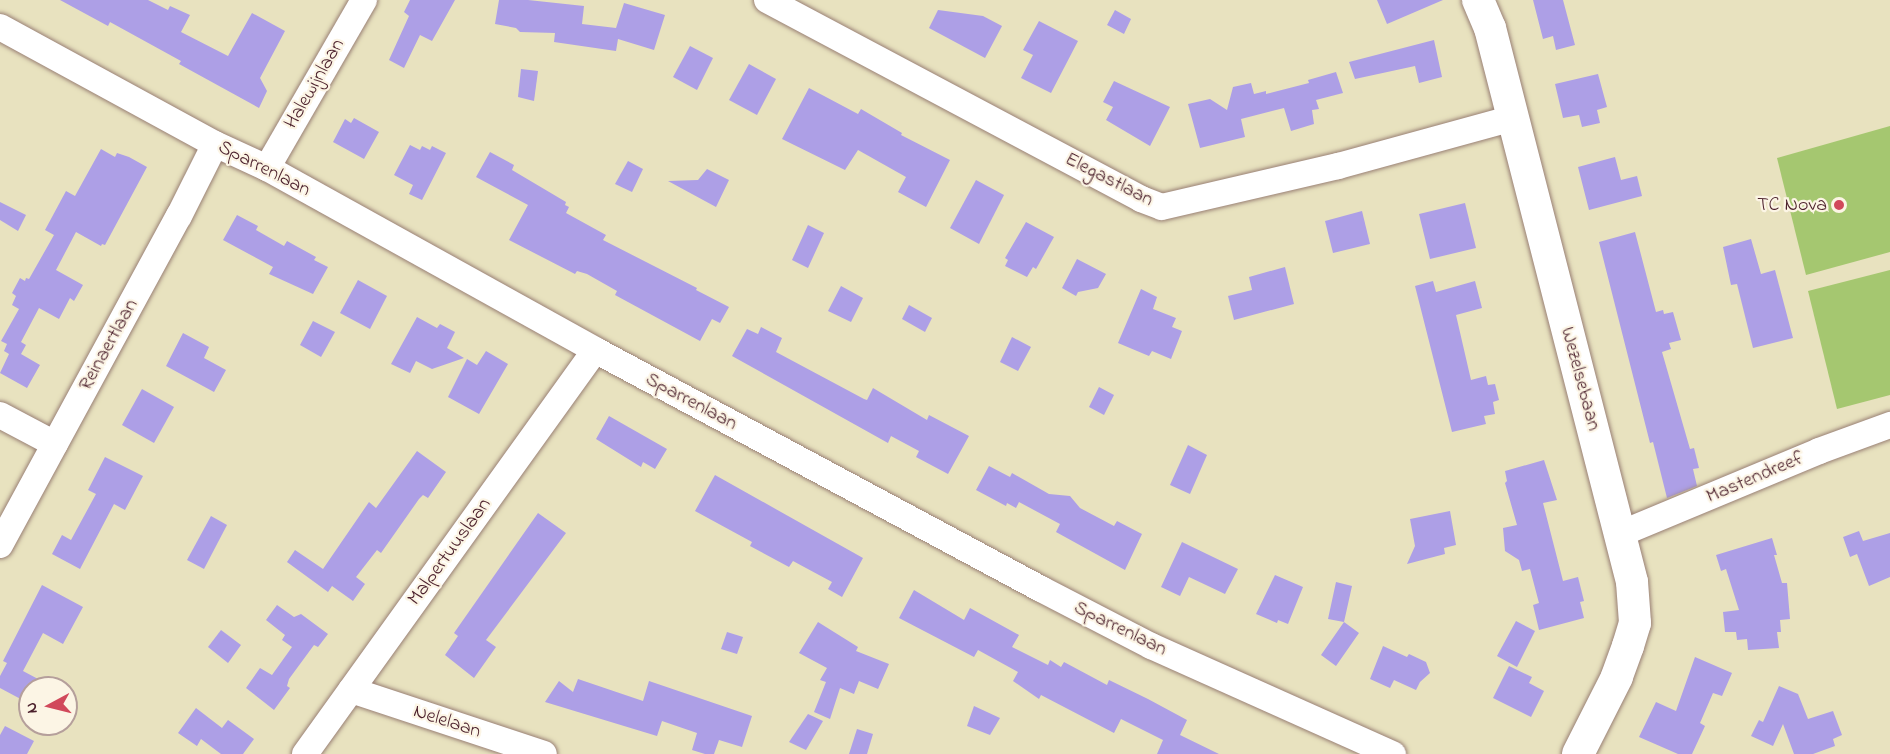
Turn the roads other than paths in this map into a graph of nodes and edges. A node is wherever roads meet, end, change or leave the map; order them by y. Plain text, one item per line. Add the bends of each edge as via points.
1 (364, 0) edge
2 (767, 0) edge
3 (1478, 0) edge
4 (0, 27) edge
5 (1513, 118) junction
6 (215, 144) junction
7 (267, 168) junction
8 (595, 350) junction
9 (0, 415) edge
10 (1890, 425) edge
11 (55, 444) junction
12 (1620, 534) junction
13 (0, 545) edge
14 (351, 690) junction
15 (305, 754) edge
16 (544, 754) edge
17 (1393, 754) edge
18 (1578, 754) edge

1 - 7 street, Halewijnlaan
2 - 5 street, Elegastlaan via 1162,207 1338,166
3 - 5 street, Wezelsebaan via 1490,28
4 - 6 street, Sparrenlaan
5 - 12 street, Wezelsebaan
6 - 7 street, Sparrenlaan
6 - 11 street, Reinaertlaan
7 - 8 street, Sparrenlaan
8 - 14 street, Malpertuuslaan
8 - 17 street, Sparrenlaan via 1151,646
9 - 11 street
10 - 12 street, Mastendreef
11 - 13 street, Reinaertlaan
12 - 18 street, Wezelsebaan via 1632,582 1635,623 1617,677
14 - 15 street, Malpertuuslaan
14 - 16 street, Nelelaan

